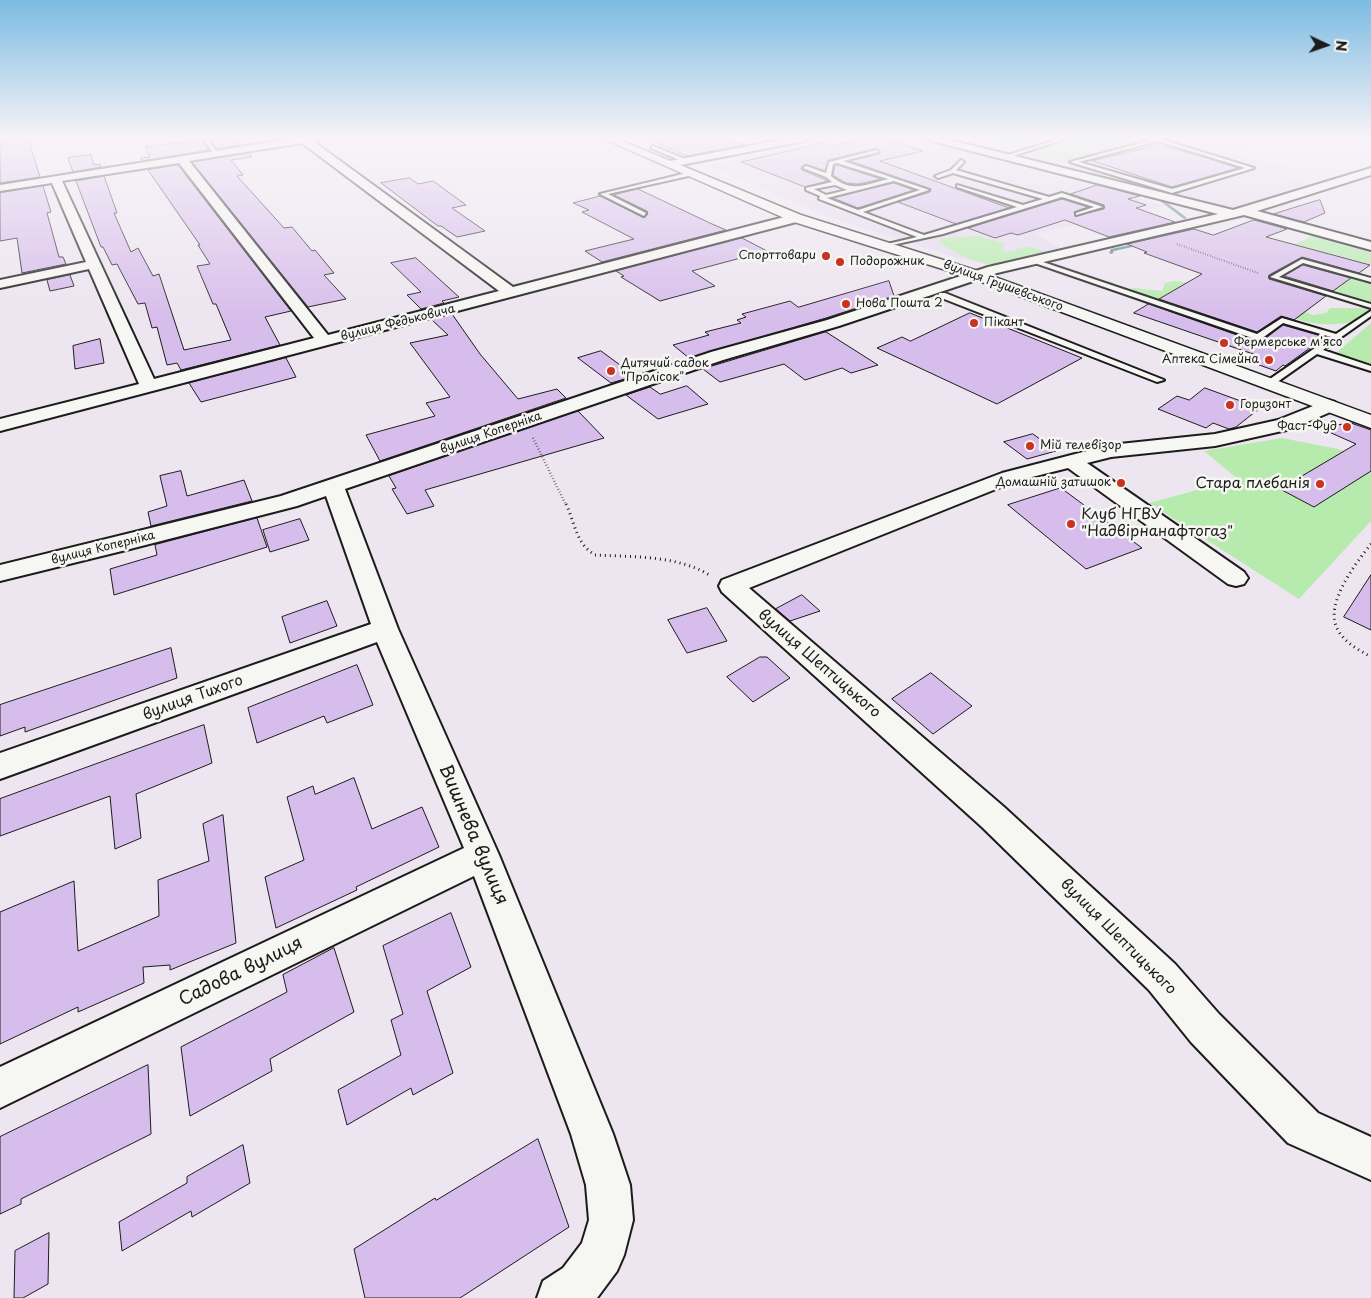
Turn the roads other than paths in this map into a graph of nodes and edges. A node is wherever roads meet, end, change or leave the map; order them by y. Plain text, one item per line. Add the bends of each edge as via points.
1 (64, 199) edge
2 (212, 199) edge
3 (388, 199) edge
4 (612, 199) edge
5 (754, 199) edge
6 (822, 199) edge
7 (899, 199) edge
8 (997, 199) edge
9 (1049, 199) edge
10 (1075, 199) edge
11 (1181, 199) edge
12 (1284, 199) edge
13 (1022, 207) junction
14 (857, 212) junction
15 (1239, 213) junction
16 (644, 214) dead end
17 (1078, 214) dead end
18 (796, 218) junction
19 (923, 237) junction
20 (885, 246) junction
21 (1371, 246) edge
22 (1031, 260) junction
23 (94, 264) junction
24 (976, 275) junction
25 (1371, 280) edge
26 (0, 284) edge
27 (512, 293) junction
28 (942, 295) dead end
29 (1371, 306) edge
30 (1371, 313) edge
31 (1337, 337) junction
32 (325, 341) junction
33 (1317, 351) junction
34 (1371, 369) edge
35 (1160, 380) dead end
36 (1270, 383) junction
37 (149, 386) junction
38 (1328, 406) junction
39 (1371, 422) edge
40 (0, 425) edge
41 (1071, 461) junction
42 (333, 486) junction
43 (0, 573) edge
44 (1236, 578) dead end
45 (385, 629) junction
46 (0, 766) edge
47 (483, 855) junction
48 (0, 1088) edge
49 (1371, 1159) edge
50 (560, 1298) edge

1 - 23 street
2 - 32 street
3 - 27 street
4 - 16 lane
5 - 18 street, вулиця Грушевського
6 - 14 lane
7 - 14 lane
8 - 13 lane
9 - 13 lane
10 - 17 lane via 1100,207
11 - 15 street
12 - 15 street, вулиця Коперніка
13 - 19 lane
14 - 19 lane
15 - 21 street
15 - 22 street, вулиця Коперніка
18 - 20 street, вулиця Грушевського
18 - 27 street, вулиця Федьковича
19 - 20 lane
20 - 24 street, вулиця Грушевського
22 - 24 street, вулиця Коперніка
22 - 31 lane via 1258,337 1282,320
23 - 26 street
23 - 37 street
24 - 36 street, вулиця Грушевського
24 - 42 street, вулиця Коперніка via 717,356
25 - 29 lane via 1302,261 1273,277
27 - 32 street, вулиця Федьковича
28 - 35 lane
30 - 31 lane
31 - 33 lane
32 - 37 street, вулиця Федьковича
33 - 34 lane
33 - 36 lane
36 - 38 street, вулиця Грушевського
37 - 40 street, вулиця Федьковича
38 - 39 street, вулиця Грушевського
38 - 41 street via 1284,425 1215,440 1110,451
41 - 44 street
41 - 49 street, вулиця Шептицького via 1009,477 731,586 993,817 1162,978 1205,1028 1303,1128
42 - 43 street, вулиця Коперніка via 280,503
42 - 45 street, Вишнева вулиця
45 - 46 street, вулиця Тихого
45 - 47 street, Вишнева вулиця
47 - 48 street, Садова вулиця
47 - 50 street, Вишнева вулиця via 592,1134 608,1185 611,1220 601,1256 579,1284

